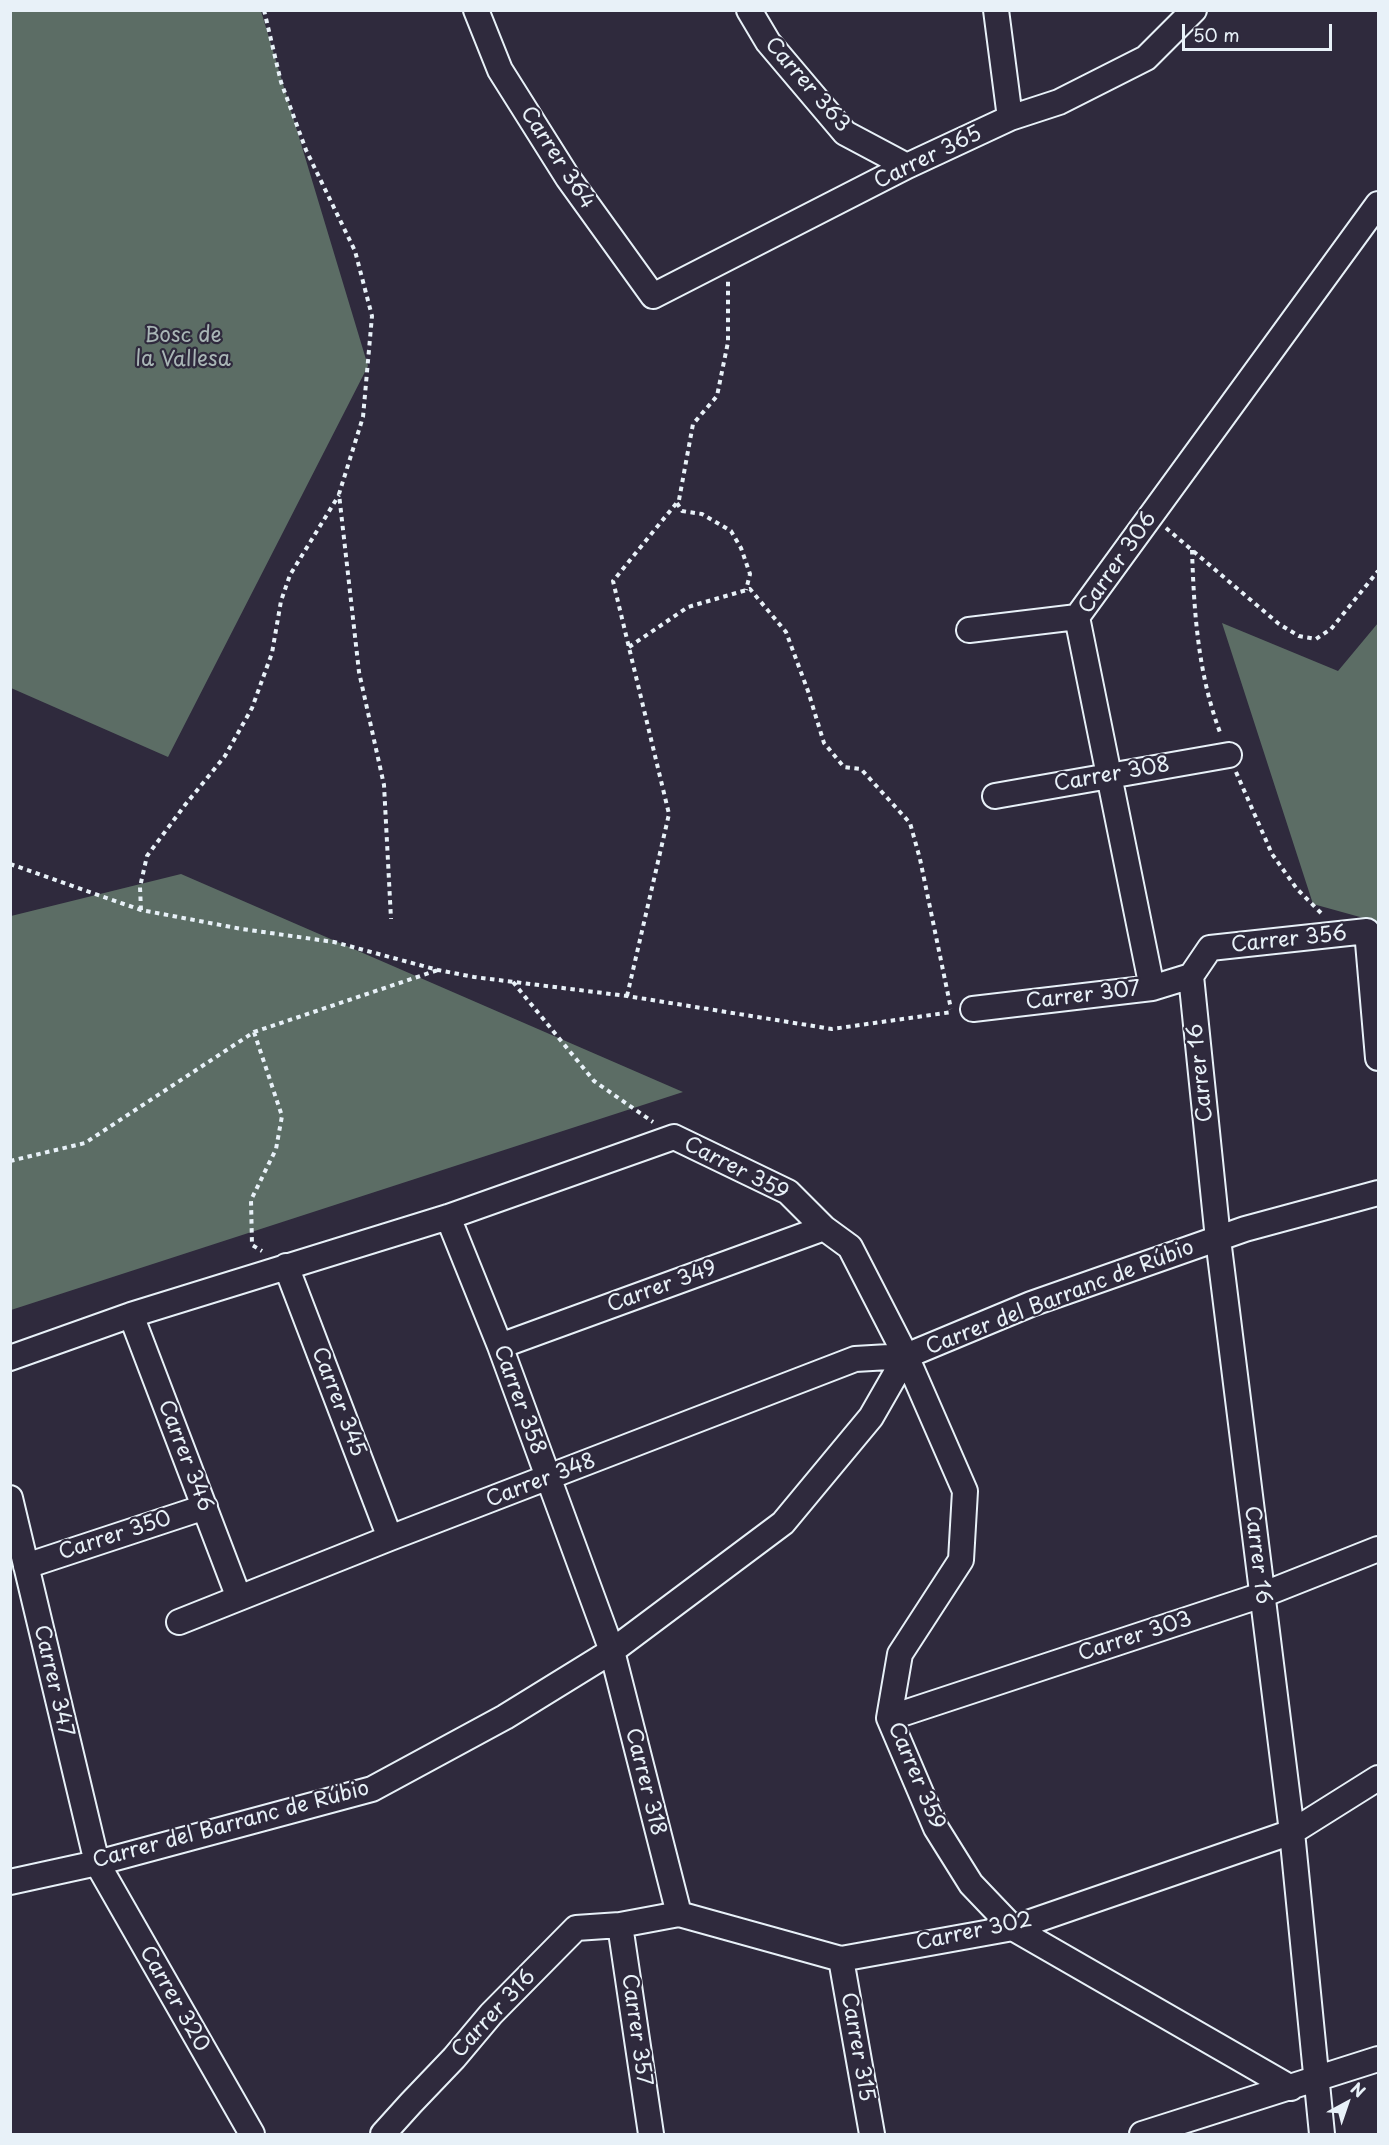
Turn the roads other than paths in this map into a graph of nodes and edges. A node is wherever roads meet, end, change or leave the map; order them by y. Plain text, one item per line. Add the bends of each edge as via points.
1 (476, 10) edge
2 (749, 10) edge
3 (996, 10) edge
4 (1194, 10) edge
5 (1010, 118) junction
6 (907, 166) junction
7 (1378, 204) edge
8 (653, 296) joint
9 (1077, 617) junction
10 (969, 630) dead end
11 (1229, 754) dead end
12 (1109, 776) junction
13 (995, 796) dead end
14 (1191, 976) junction
15 (1152, 987) junction
16 (963, 1011) road end
17 (1378, 1058) edge
18 (1378, 1193) edge
19 (448, 1217) junction
20 (824, 1228) junction
21 (1218, 1239) junction
22 (286, 1266) junction
23 (130, 1315) junction
24 (500, 1346) junction
25 (906, 1356) junction
26 (10, 1358) edge
27 (547, 1478) junction
28 (10, 1498) edge
29 (205, 1507) junction
30 (390, 1538) junction
31 (1378, 1549) edge
32 (26, 1566) junction
33 (1262, 1595) junction
34 (239, 1598) junction
35 (179, 1622) dead end
36 (612, 1651) junction
37 (889, 1718) junction
38 (1378, 1778) edge
39 (1292, 1832) junction
40 (97, 1863) junction
41 (10, 1882) edge
42 (679, 1914) junction
43 (620, 1925) junction
44 (1013, 1928) junction
45 (841, 1959) junction
46 (1378, 2060) edge
47 (1317, 2080) junction
48 (1291, 2088) junction
49 (252, 2134) edge
50 (383, 2134) edge
51 (651, 2134) edge
52 (872, 2134) edge
53 (1142, 2134) edge
54 (1322, 2134) edge

1 - 8 street, Carrer 364 via 500,70 568,178
2 - 6 street, Carrer 363 via 768,42 845,133
3 - 5 street
4 - 5 street, Carrer 365 via 1146,58 1059,102
5 - 6 street, Carrer 365
6 - 8 street, Carrer 365
7 - 9 street, Carrer 306
9 - 10 street
9 - 12 street, Carrer 306
11 - 12 street, Carrer 308
12 - 13 street, Carrer 308
12 - 15 street, Carrer 306
14 - 15 street, Carrer 307
14 - 17 street, Carrer 356 via 1210,948 1367,931
14 - 21 street, Carrer 16
15 - 16 street, Carrer 307
18 - 21 street, Carrer del Barranc de Rúbio
19 - 20 street, Carrer 359 via 674,1137 788,1192
19 - 22 street
19 - 24 street, Carrer 358
20 - 24 street, Carrer 349
20 - 25 street, Carrer 359 via 850,1247
21 - 25 street, Carrer del Barranc de Rúbio via 1031,1304
21 - 33 street, Carrer 16
22 - 23 street
22 - 30 street, Carrer 345
23 - 26 street
23 - 29 street, Carrer 346
24 - 27 street, Carrer 358
25 - 27 street, Carrer 348 via 855,1359
25 - 36 street, Carrer del Barranc de Rúbio via 871,1418 783,1523
25 - 37 street, Carrer 359 via 965,1491 961,1560 900,1654
27 - 30 street, Carrer 348
27 - 36 street, Carrer 358
28 - 32 street, Carrer 347
29 - 32 street, Carrer 350
29 - 34 street, Carrer 346
30 - 34 street, Carrer 348
31 - 33 street, Carrer 303
32 - 40 street, Carrer 347
33 - 37 street, Carrer 303
33 - 39 street, Carrer 16
34 - 35 street, Carrer 348
36 - 40 street, Carrer del Barranc de Rúbio via 505,1717 372,1789
36 - 42 street, Carrer 318
37 - 44 street, Carrer 359 via 936,1828 971,1884
38 - 39 street, Carrer 302
39 - 44 street, Carrer 302
39 - 47 street, Carrer 16
40 - 41 street, Carrer del Barranc de Rúbio
40 - 49 street, Carrer 320
42 - 43 street, Carrer 302
42 - 45 street, Carrer 302
43 - 50 street, Carrer 316 via 576,1928 491,2014
43 - 51 street, Carrer 357
44 - 45 street, Carrer 302
44 - 48 street, Carrer 359
45 - 52 street, Carrer 315
46 - 47 street
47 - 48 street
47 - 54 street, Carrer 16
48 - 53 street

